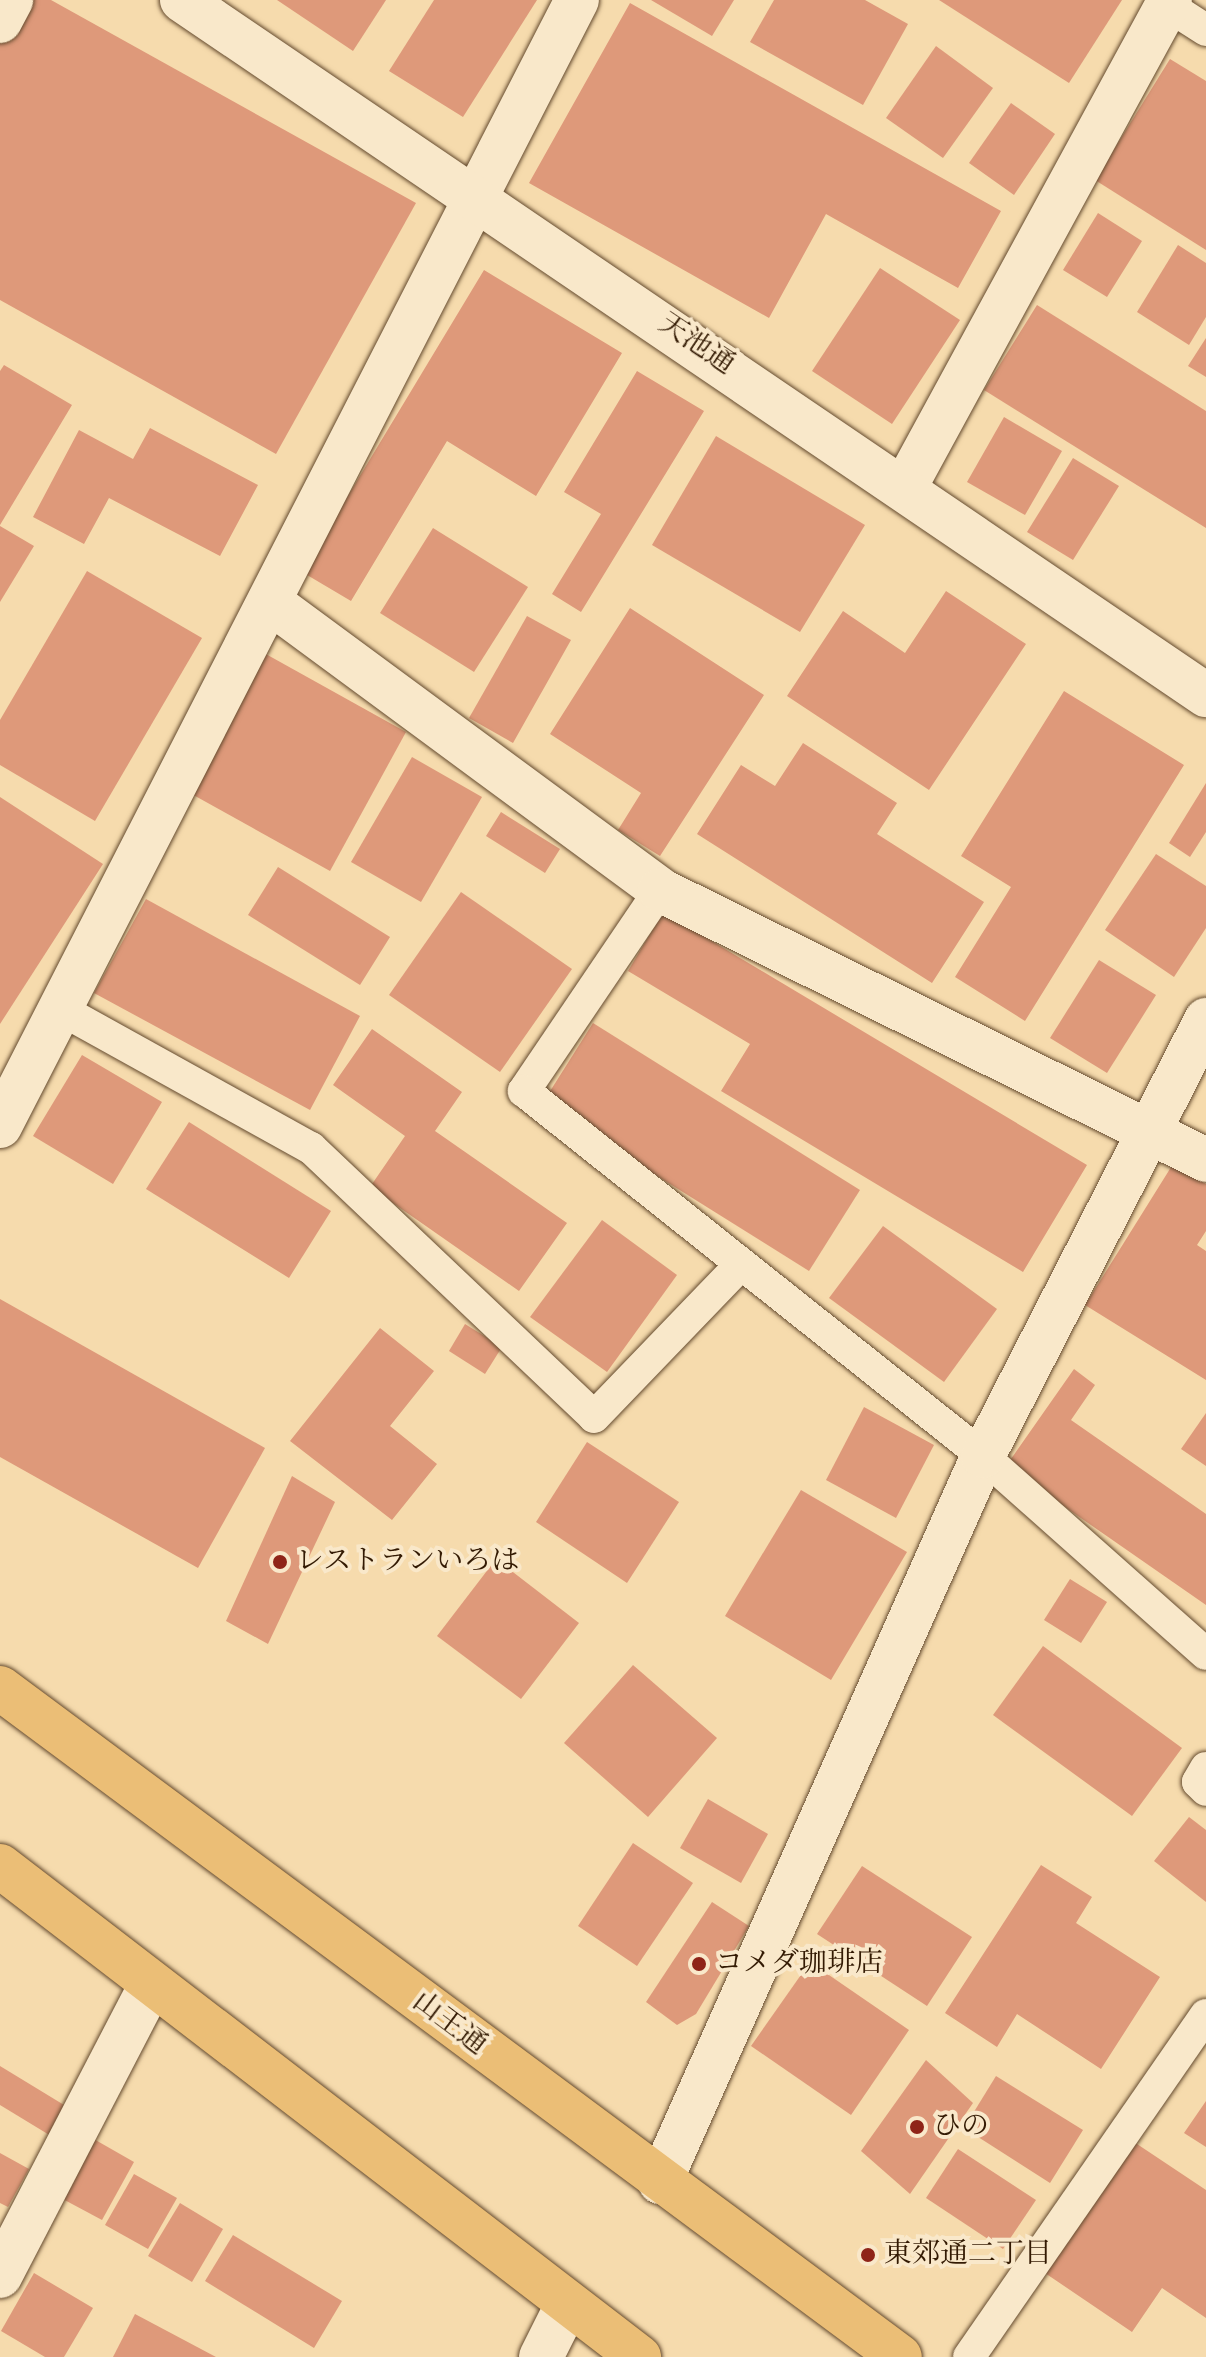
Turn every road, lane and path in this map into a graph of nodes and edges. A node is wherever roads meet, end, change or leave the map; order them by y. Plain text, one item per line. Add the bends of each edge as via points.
1 (11, 0) edge
2 (182, 0) edge
3 (577, 0) edge
4 (1168, 3) edge
5 (0, 21) edge
6 (1206, 30) edge
7 (478, 197) junction
8 (905, 487) junction
9 (270, 602) junction
10 (1206, 695) edge
11 (660, 890) junction
12 (60, 1009) junction
13 (1206, 1020) edge
14 (0, 1126) edge
15 (1150, 1135) junction
16 (1206, 1160) edge
17 (741, 1264) junction
18 (983, 1456) junction
19 (1206, 1654) edge
20 (0, 1688) edge
21 (1206, 1768) edge
22 (1206, 1790) edge
23 (0, 1866) edge
24 (151, 1985) junction
25 (1206, 2015) edge
26 (660, 2182) junction
27 (0, 2276) edge
28 (568, 2303) junction
29 (541, 2357) edge
30 (639, 2357) edge
31 (900, 2357) edge
32 (969, 2357) edge

1 - 5 street
2 - 7 street, 天池通
3 - 7 street
4 - 6 lane
4 - 8 street
7 - 8 street, 天池通
7 - 9 street
8 - 10 street, 天池通
9 - 11 street
9 - 12 street
11 - 15 street
11 - 17 lane via 524,1091
12 - 14 street
12 - 17 lane via 311,1148 594,1417
13 - 15 street
15 - 16 street
15 - 18 street
17 - 18 lane
18 - 19 lane
18 - 26 street
20 - 26 main road, 山王通
21 - 22 lane via 1198,1782
23 - 24 main road
24 - 27 street
24 - 28 main road
25 - 32 lane
26 - 31 main road, 山王通
28 - 29 street
28 - 30 main road

